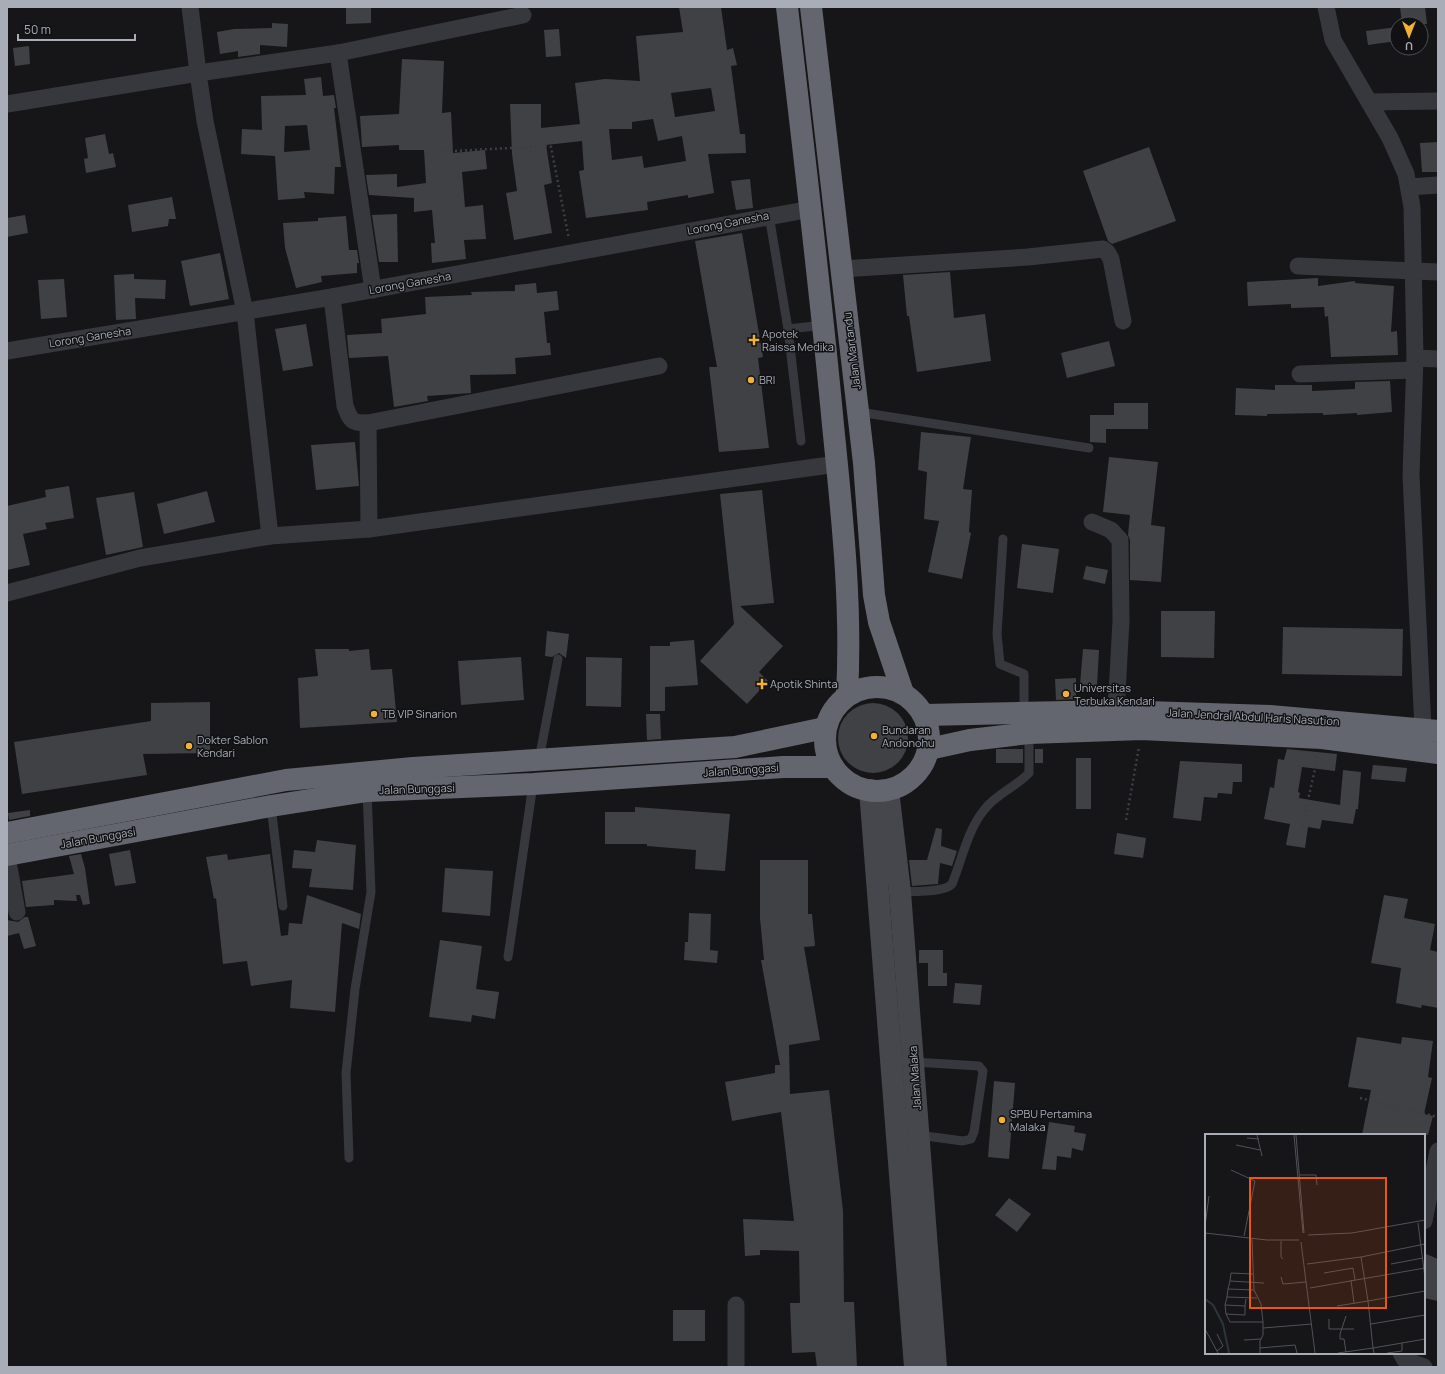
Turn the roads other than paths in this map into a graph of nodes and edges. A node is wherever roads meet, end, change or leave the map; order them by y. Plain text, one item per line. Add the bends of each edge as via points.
1 (190, 7) edge
2 (787, 7) edge
3 (811, 7) edge
4 (1326, 7) edge
5 (523, 15) dead end
6 (338, 53) junction
7 (198, 73) junction
8 (1438, 100) edge
9 (1369, 102) junction
10 (7, 104) edge
11 (1438, 185) edge
12 (1409, 186) junction
13 (811, 208) junction
14 (769, 215) junction
15 (1298, 266) dead end
16 (842, 269) junction
17 (1414, 271) junction
18 (1438, 272) edge
19 (374, 290) junction
20 (332, 298) junction
21 (245, 312) junction
22 (1123, 321) dead end
23 (824, 325) junction
24 (788, 329) junction
25 (7, 351) edge
26 (1438, 359) edge
27 (1414, 364) junction
28 (659, 366) dead end
29 (1300, 374) dead end
30 (859, 412) junction
31 (368, 423) junction
32 (801, 441) dead end
33 (1088, 448) dead end
34 (837, 464) junction
35 (1092, 522) dead end
36 (369, 529) junction
37 (270, 536) junction
38 (1003, 538) dead end
39 (7, 593) edge
40 (558, 659) dead end
41 (903, 693) junction
42 (847, 695) junction
43 (1116, 710) junction
44 (1024, 713) junction
45 (924, 715) junction
46 (1270, 725) junction
47 (825, 728) junction
48 (1431, 730) edge
49 (1029, 733) junction
50 (929, 749) junction
51 (1438, 753) edge
52 (539, 760) junction
53 (833, 767) junction
54 (533, 784) junction
55 (879, 790) junction
56 (367, 791) junction
57 (194, 797) junction
58 (271, 806) junction
59 (197, 820) junction
60 (7, 832) edge
61 (7, 856) edge
62 (900, 892) junction
63 (283, 906) dead end
64 (17, 912) dead end
65 (508, 957) dead end
66 (914, 1062) junction
67 (918, 1135) junction
68 (1438, 1151) edge
69 (349, 1158) dead end
70 (1425, 1216) edge
71 (736, 1305) dead end
72 (1402, 1354) edge
73 (736, 1367) edge
74 (915, 1367) edge
75 (936, 1367) edge
76 (1424, 1367) edge

1 - 7 street
2 - 13 highway
3 - 16 highway, Jalan Martandu
4 - 9 street via 1333,40
5 - 6 street
6 - 7 street
6 - 19 street
7 - 10 street
7 - 21 street via 205,121
8 - 9 street
9 - 12 street via 1390,138
11 - 12 street
12 - 17 street
13 - 14 street, Lorong Ganesha
13 - 23 highway
14 - 19 street, Lorong Ganesha
14 - 24 lane
15 - 17 street
16 - 22 street via 1028,257 1103,249 1111,259
16 - 30 highway, Jalan Martandu
17 - 18 street
17 - 27 street
19 - 20 street, Lorong Ganesha
20 - 21 street, Lorong Ganesha
20 - 31 street via 345,406 350,420
21 - 25 street, Lorong Ganesha
21 - 37 street
23 - 24 lane
23 - 34 highway
24 - 32 lane
26 - 27 street
27 - 29 street
27 - 48 street via 1411,475
28 - 31 street
30 - 33 lane
30 - 41 highway, Jalan Martandu via 874,595 879,622
31 - 36 street
34 - 36 street
34 - 42 highway via 849,625
35 - 43 street via 1111,530 1120,540 1121,620
36 - 37 street
37 - 39 street via 140,558
38 - 44 lane via 997,634 1000,664 1024,674
40 - 52 lane
41 - 42 highway via 884,686 865,687
41 - 45 highway via 915,702
42 - 47 highway via 829,715
43 - 44 highway, Jalan Jendral Abdul Haris Nasution
43 - 46 highway, Jalan Jendral Abdul Haris Nasution
44 - 45 highway, Jalan Jendral Abdul Haris Nasution
45 - 50 highway via 930,737
46 - 48 highway, Jalan Jendral Abdul Haris Nasution
46 - 49 highway, Jalan Jendral Abdul Haris Nasution
46 - 51 highway, Jalan Jendral Abdul Haris Nasution via 1322,738
47 - 52 highway, Jalan Bunggasi via 735,747
47 - 53 highway via 825,749
49 - 50 highway, Jalan Jendral Abdul Haris Nasution via 970,740
49 - 62 lane via 1029,773 999,795 984,810 974,826 949,888
50 - 55 highway via 924,763 915,775 903,784
52 - 57 highway, Jalan Bunggasi via 286,780
53 - 54 highway, Jalan Bunggasi via 783,767
53 - 55 highway via 849,783
54 - 56 highway, Jalan Bunggasi
54 - 65 lane
55 - 62 street, Jalan Malaka
55 - 74 street, Jalan Malaka
56 - 58 highway, Jalan Bunggasi
56 - 69 lane via 371,892 355,989 346,1073
57 - 59 highway
57 - 60 highway, Jalan Bunggasi
58 - 59 highway, Jalan Bunggasi
58 - 63 lane
59 - 61 highway, Jalan Bunggasi
61 - 64 street
62 - 66 street, Jalan Malaka
66 - 67 street, Jalan Malaka
66 - 67 lane via 980,1066 983,1071 971,1139 963,1141
67 - 75 street, Jalan Malaka
68 - 70 street
71 - 73 street
72 - 76 street via 1405,1360

